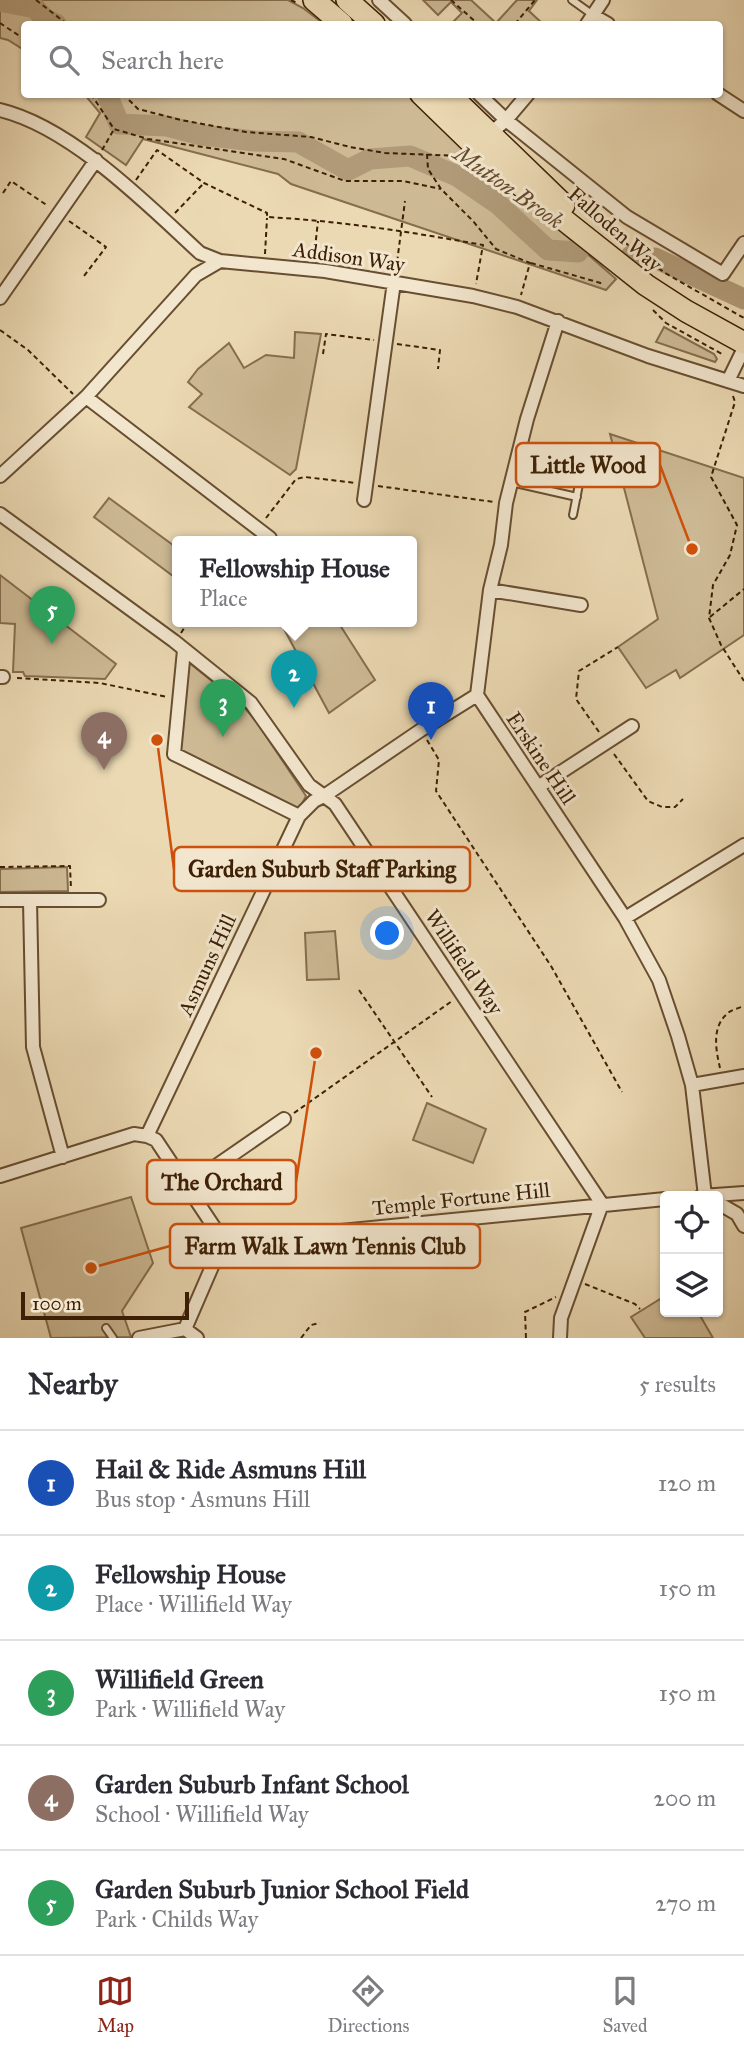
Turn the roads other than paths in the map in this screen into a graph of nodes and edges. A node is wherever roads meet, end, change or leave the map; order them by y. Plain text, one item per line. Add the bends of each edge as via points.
1 (314, 0) edge
2 (347, 0) edge
3 (379, 0) edge
4 (572, 0) edge
5 (603, 0) edge
6 (591, 20) edge
7 (338, 21) edge
8 (371, 21) edge
9 (402, 21) edge
10 (723, 97) edge
11 (427, 98) edge
12 (452, 98) edge
13 (480, 98) edge
14 (523, 98) edge
15 (0, 110) edge
16 (744, 111) edge
17 (486, 140) junction
18 (96, 160) junction
19 (744, 243) edge
20 (200, 253) junction
21 (220, 261) junction
22 (196, 275) junction
23 (394, 282) junction
24 (0, 298) edge
25 (558, 321) junction
26 (744, 343) edge
27 (744, 348) edge
28 (728, 381) junction
29 (744, 386) edge
30 (84, 400) junction
31 (0, 476) edge
32 (580, 479) dead end
33 (511, 482) junction
34 (577, 497) junction
35 (364, 500) dead end
36 (0, 514) edge
37 (573, 515) dead end
38 (267, 536) edge
39 (490, 590) junction
40 (581, 605) dead end
41 (184, 650) junction
42 (477, 695) junction
43 (632, 726) dead end
44 (538, 788) junction
45 (324, 796) junction
46 (299, 816) junction
47 (744, 845) edge
48 (0, 900) edge
49 (99, 900) dead end
50 (30, 901) junction
51 (625, 918) junction
52 (744, 1076) edge
53 (692, 1085) junction
54 (284, 1119) road end
55 (147, 1136) junction
56 (63, 1157) junction
57 (0, 1176) edge
58 (187, 1186) junction
59 (703, 1191) edge
60 (744, 1193) edge
61 (723, 1195) edge
62 (660, 1199) edge
63 (602, 1204) junction
64 (723, 1206) edge
65 (744, 1226) edge
66 (219, 1243) junction
67 (106, 1328) dead end
68 (185, 1329) junction
69 (113, 1338) edge
70 (139, 1338) edge
71 (197, 1338) edge
72 (560, 1338) edge

1 - 7 highway
2 - 8 highway
3 - 9 street
4 - 6 lane
5 - 6 street
10 - 16 street
11 - 17 highway, Falloden Way
12 - 17 highway, Falloden Way
13 - 17 street
14 - 17 street
15 - 18 street, Addison Way via 22,116
17 - 19 street via 723,274
17 - 26 highway, Falloden Way via 646,285
18 - 20 street, Addison Way
18 - 24 street
20 - 21 street, Addison Way
20 - 22 street
21 - 22 street
21 - 23 street, Addison Way
22 - 30 street
23 - 25 street, Addison Way via 473,296
23 - 35 street
25 - 28 street, Addison Way
25 - 33 street
27 - 28 street
28 - 29 street, Addison Way
30 - 31 street
30 - 38 street
32 - 34 lane
33 - 34 lane
33 - 39 street
34 - 37 lane
36 - 41 street, Willifield Way
39 - 40 street
39 - 42 street
41 - 45 street, Willifield Way via 251,703 309,785
41 - 46 street via 174,754
42 - 44 street, Erskine Hill
42 - 45 street, Asmuns Hill
43 - 44 street
44 - 51 street, Erskine Hill
45 - 46 street, Asmuns Hill
45 - 63 street, Willifield Way via 335,804
46 - 55 street, Asmuns Hill
47 - 51 street
48 - 50 street
49 - 50 street
50 - 56 street via 33,1047
51 - 53 street, Erskine Hill via 659,980
52 - 53 street
53 - 59 street, Erskine Hill
54 - 58 street
55 - 56 street via 134,1134
55 - 58 street via 156,1140
56 - 57 street
58 - 66 street via 216,1230
60 - 61 street
62 - 63 street, Temple Fortune Hill
63 - 66 street, Temple Fortune Hill
63 - 72 street via 561,1318
64 - 65 street via 737,1214
66 - 68 street
67 - 69 lane
68 - 70 street
68 - 71 street

